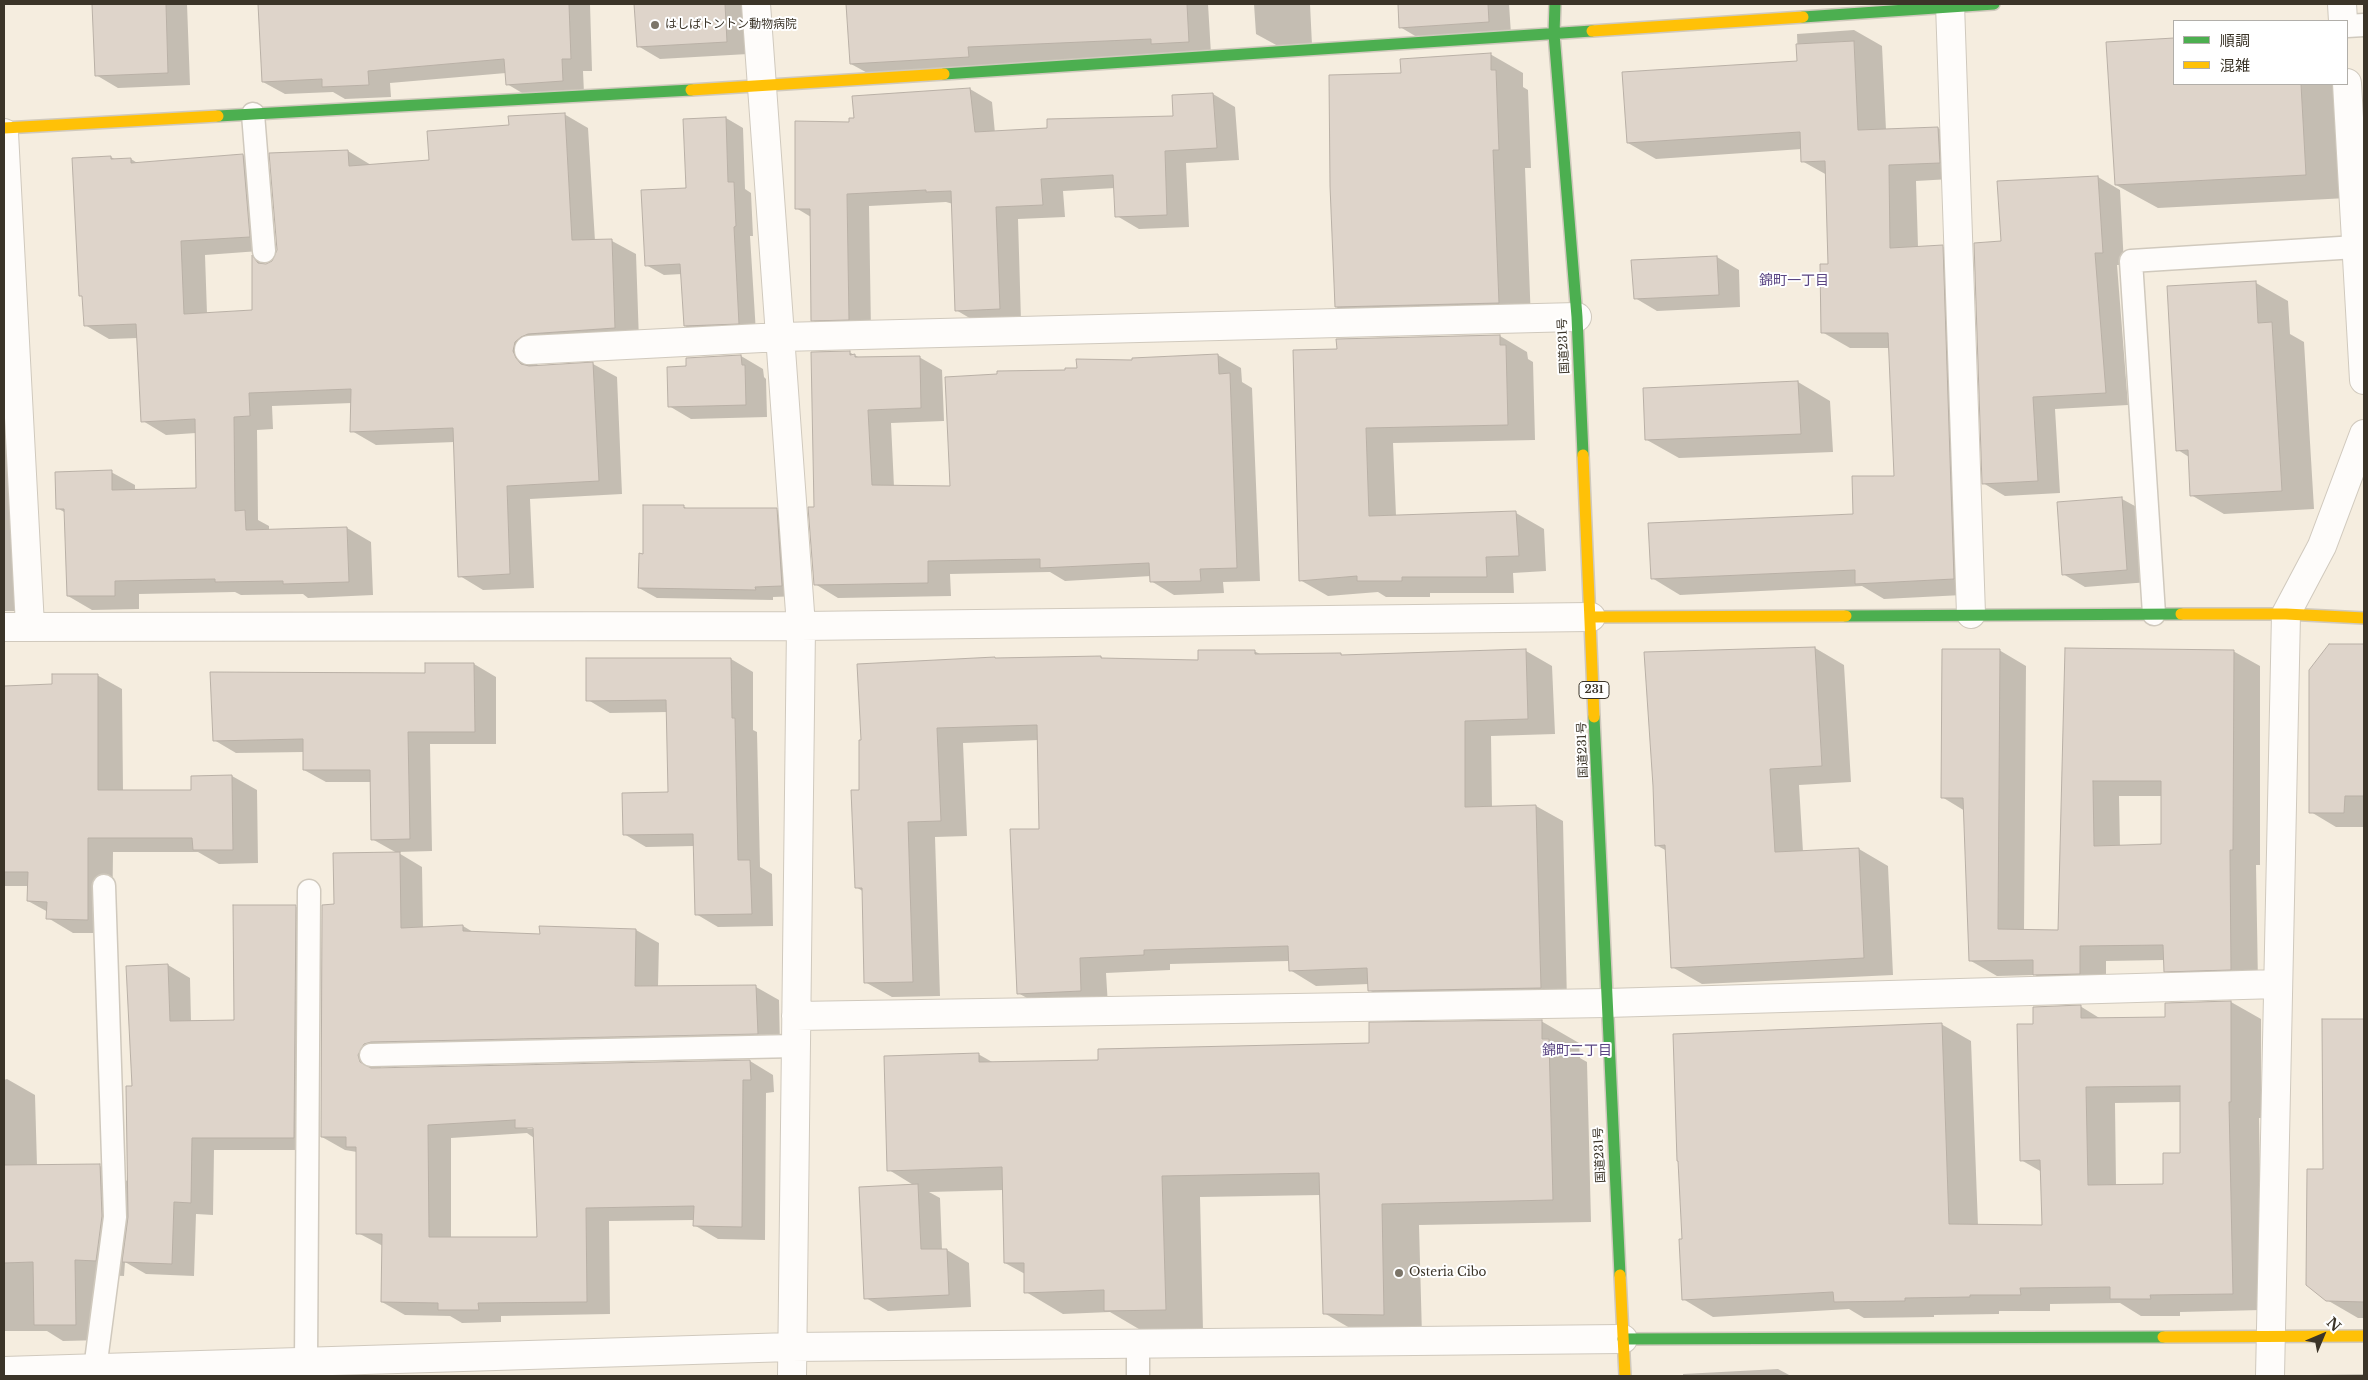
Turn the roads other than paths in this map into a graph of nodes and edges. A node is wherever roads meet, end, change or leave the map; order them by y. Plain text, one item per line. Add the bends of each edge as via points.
1 (756, 4) edge
2 (1555, 4) edge
3 (1994, 4) edge
4 (2342, 4) edge
5 (1950, 5) edge
6 (2343, 20) edge
7 (2364, 25) edge
8 (2348, 26) edge
9 (1554, 34) junction
10 (762, 86) junction
11 (2353, 88) edge
12 (253, 114) junction
13 (4, 128) edge
14 (4, 133) edge
15 (2356, 247) junction
16 (264, 251) dead end
17 (1577, 318) junction
18 (781, 337) junction
19 (528, 350) dead end
20 (2364, 380) edge
21 (2364, 434) edge
22 (1971, 614) junction
23 (2154, 614) junction
24 (2286, 614) junction
25 (1591, 618) junction
26 (2364, 618) edge
27 (801, 626) junction
28 (17, 627) edge
29 (104, 886) dead end
30 (308, 892) dead end
31 (2278, 984) junction
32 (1606, 1003) junction
33 (796, 1016) junction
34 (796, 1046) junction
35 (371, 1055) dead end
36 (2270, 1336) junction
37 (2364, 1336) edge
38 (1623, 1339) junction
39 (1138, 1343) junction
40 (791, 1347) junction
41 (306, 1362) junction
42 (95, 1368) junction
43 (401, 1368) edge
44 (4, 1371) edge
45 (185, 1371) edge
46 (792, 1376) edge
47 (1138, 1376) edge
48 (1625, 1376) edge
49 (2270, 1376) edge

1 - 10 street
2 - 9 main road, 国道231号 / 231
3 - 5 main road
4 - 6 street
5 - 9 main road
5 - 22 street
7 - 8 lane
9 - 10 main road
9 - 17 main road, 国道231号 / 231
10 - 12 main road
10 - 18 street
11 - 15 street
12 - 13 main road
12 - 16 lane
14 - 28 street
15 - 20 street
15 - 23 lane via 2131,261
17 - 18 street
17 - 25 main road, 国道231号 / 231
18 - 19 street
18 - 27 street
21 - 24 street via 2322,546
22 - 23 main road
22 - 25 main road
23 - 24 main road
24 - 26 main road
24 - 31 street
25 - 27 street
25 - 32 main road, 国道231号 / 231
27 - 28 street
27 - 33 street
29 - 42 lane via 115,1217
30 - 41 lane
31 - 32 street
31 - 36 street
32 - 33 street
32 - 38 main road, 国道231号 / 231
33 - 34 street
34 - 35 lane
34 - 40 street
36 - 37 main road
36 - 38 main road
36 - 49 street
38 - 39 street
38 - 48 main road, 国道231号 / 231
39 - 40 street
39 - 47 lane
40 - 43 street
40 - 46 street
41 - 43 street
41 - 45 street
42 - 44 street
42 - 45 street

